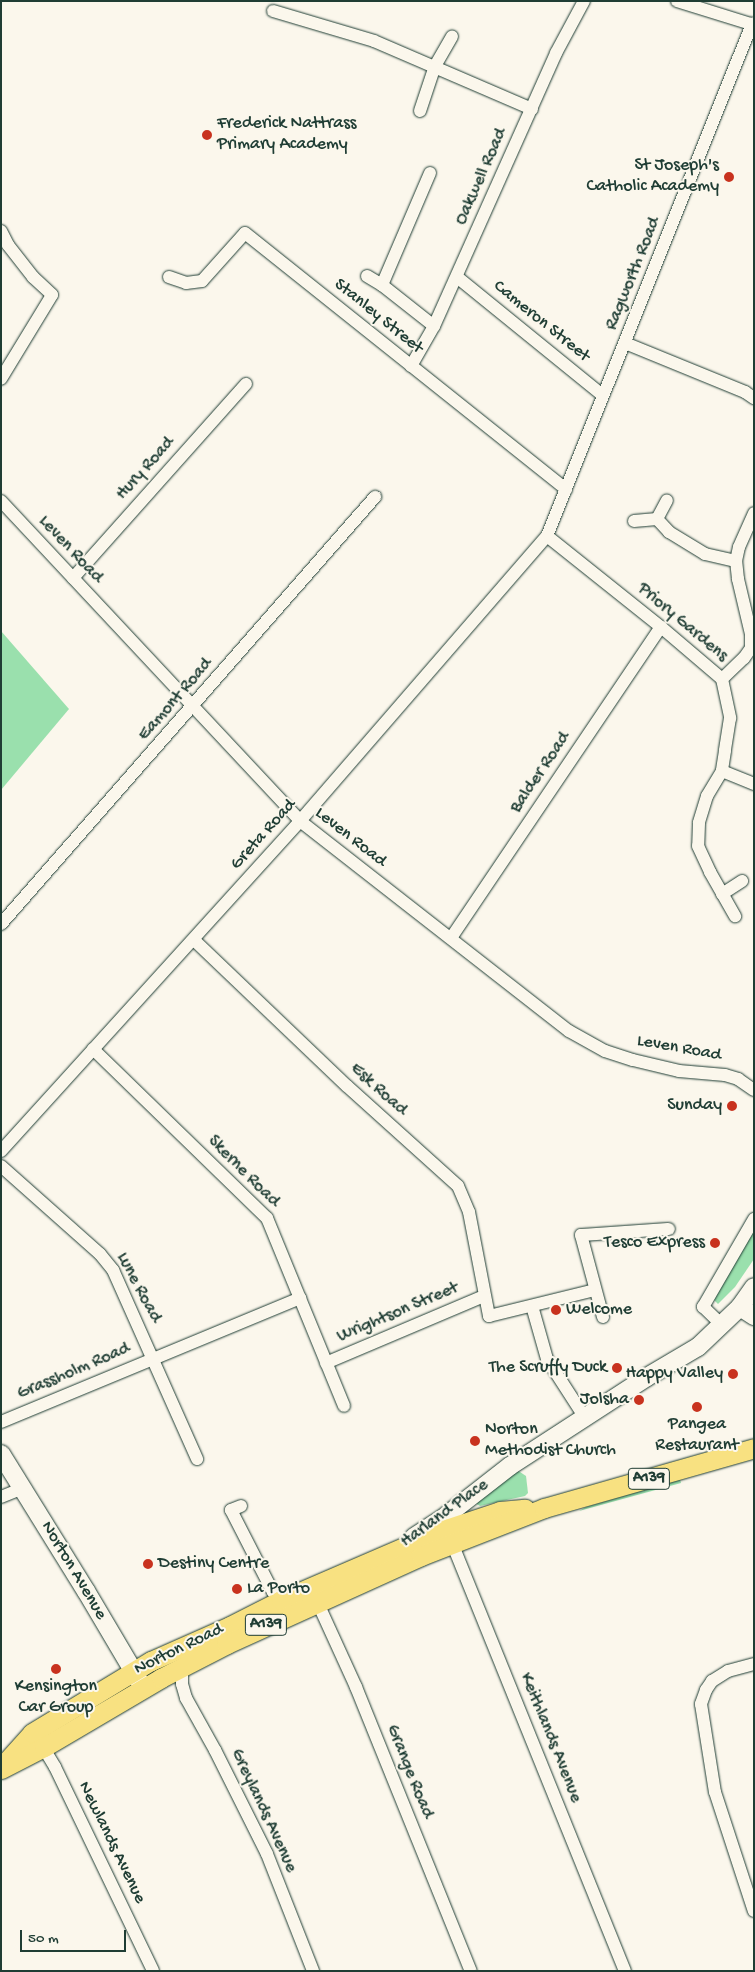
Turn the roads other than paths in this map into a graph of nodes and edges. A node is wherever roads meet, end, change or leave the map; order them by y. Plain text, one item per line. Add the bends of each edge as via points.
1 (584, 1) edge
2 (677, 1) edge
3 (273, 11) dead end
4 (753, 25) edge
5 (452, 36) dead end
6 (435, 66) junction
7 (532, 109) junction
8 (420, 111) dead end
9 (430, 173) dead end
10 (1, 231) edge
11 (168, 276) dead end
12 (367, 276) dead end
13 (457, 277) junction
14 (382, 285) junction
15 (434, 326) junction
16 (625, 343) junction
17 (410, 366) junction
18 (1, 380) edge
19 (246, 384) dead end
20 (602, 395) junction
21 (754, 398) edge
22 (566, 489) junction
23 (375, 497) dead end
24 (666, 500) dead end
25 (1, 501) edge
26 (754, 513) edge
27 (657, 519) junction
28 (634, 521) dead end
29 (546, 536) junction
30 (736, 561) junction
31 (73, 578) junction
32 (661, 627) junction
33 (722, 679) junction
34 (193, 708) junction
35 (722, 770) junction
36 (754, 784) edge
37 (300, 821) junction
38 (742, 881) dead end
39 (722, 894) junction
40 (735, 916) dead end
41 (1, 924) edge
42 (450, 938) junction
43 (194, 940) junction
44 (93, 1049) junction
45 (754, 1090) edge
46 (1, 1151) edge
47 (1, 1166) edge
48 (754, 1219) edge
49 (669, 1229) dead end
50 (754, 1287) edge
51 (595, 1290) junction
52 (484, 1296) junction
53 (300, 1298) junction
54 (532, 1306) junction
55 (747, 1312) edge
56 (603, 1317) dead end
57 (723, 1326) junction
58 (154, 1358) junction
59 (326, 1363) junction
60 (344, 1406) dead end
61 (585, 1418) junction
62 (1, 1422) edge
63 (754, 1448) edge
64 (1, 1454) edge
65 (197, 1459) dead end
66 (23, 1488) junction
67 (1, 1497) edge
68 (241, 1506) dead end
69 (447, 1530) junction
70 (314, 1595) junction
71 (281, 1600) junction
72 (754, 1664) edge
73 (182, 1667) junction
74 (133, 1671) junction
75 (143, 1689) junction
76 (32, 1732) junction
77 (44, 1747) junction
78 (1, 1768) edge
79 (754, 1911) edge
80 (153, 1971) edge
81 (313, 1971) edge
82 (471, 1971) edge
83 (626, 1971) edge

1 - 7 street, Oakwell Road via 556,53
2 - 4 street
3 - 6 street via 374,41
4 - 16 street, Ragworth Road
5 - 6 street
6 - 7 street
6 - 8 street
7 - 13 street, Oakwell Road
9 - 14 street
10 - 18 street via 33,277 52,295
11 - 17 street, Stanley Street via 186,283 202,280 245,233
12 - 14 street
13 - 15 street, Oakwell Road
13 - 20 street, Cameron Street
14 - 15 street
15 - 17 street, Oakwell Road
16 - 20 street, Ragworth Road
16 - 21 street
17 - 22 street, Stanley Street
19 - 31 street, Hury Road
20 - 22 street, Ragworth Road
22 - 29 street, Ragworth Road
23 - 34 street, Eamont Road
24 - 27 street
25 - 31 street, Leven Road
26 - 30 street
27 - 28 street
27 - 30 street via 669,532 705,554
29 - 32 street, Priory Gardens
29 - 37 street, Greta Road
30 - 33 street via 751,648
31 - 34 street, Leven Road
32 - 33 street, Priory Gardens
32 - 42 street, Balder Road
33 - 35 street, Priory Gardens via 730,718
34 - 37 street, Leven Road
34 - 41 street, Eamont Road
35 - 36 street
35 - 39 street, Priory Gardens via 707,796 699,823 698,846
37 - 42 street, Leven Road
37 - 43 street, Greta Road
38 - 39 street
39 - 40 street, Priory Gardens
42 - 45 street, Leven Road via 569,1030 605,1051 657,1067 726,1075
43 - 44 street, Greta Road
43 - 52 street, Esk Road via 347,1086 458,1186 469,1212
44 - 46 street, Greta Road
44 - 53 street, Skerne Road via 267,1218
47 - 58 street, Lune Road via 100,1254 113,1270
48 - 57 street via 703,1308
49 - 51 street via 581,1234
50 - 55 main road, Harland Place
51 - 54 street
51 - 56 street
52 - 54 street, Esk Road via 489,1316
52 - 59 street, Wrightson Street
53 - 58 street, Grassholm Road
53 - 59 street, Skerne Road
54 - 61 street via 547,1359
55 - 57 main road, Harland Place
57 - 61 main road, Harland Place via 698,1347
58 - 62 street, Grassholm Road
58 - 65 street, Lune Road
59 - 60 street, Skerne Road
61 - 69 main road, Harland Place via 510,1466
63 - 69 main road, Norton Road / A139 via 544,1508 500,1511
64 - 66 main road, Norton Avenue
66 - 67 street
66 - 74 main road, Norton Avenue
68 - 71 street via 231,1510 272,1592
69 - 70 main road, Norton Road / A139
69 - 70 main road, Norton Road / A139 via 393,1551
69 - 83 street, Keithlands Avenue
70 - 71 main road, Norton Road / A139
70 - 73 main road, Norton Road / A139
70 - 82 street, Grange Road via 356,1687
71 - 74 main road, Norton Road / A139
72 - 79 street via 728,1671 712,1681 701,1704 715,1792
73 - 75 main road, Norton Road / A139
73 - 81 street, Greylands Avenue via 186,1698 267,1854
74 - 75 main road, Norton Avenue
74 - 76 main road, Norton Road / A139
75 - 77 main road, Norton Road / A139
76 - 77 street, Newlands Avenue
76 - 78 main road, Norton Road / A139
77 - 78 main road, Norton Road / A139
77 - 80 street, Newlands Avenue

